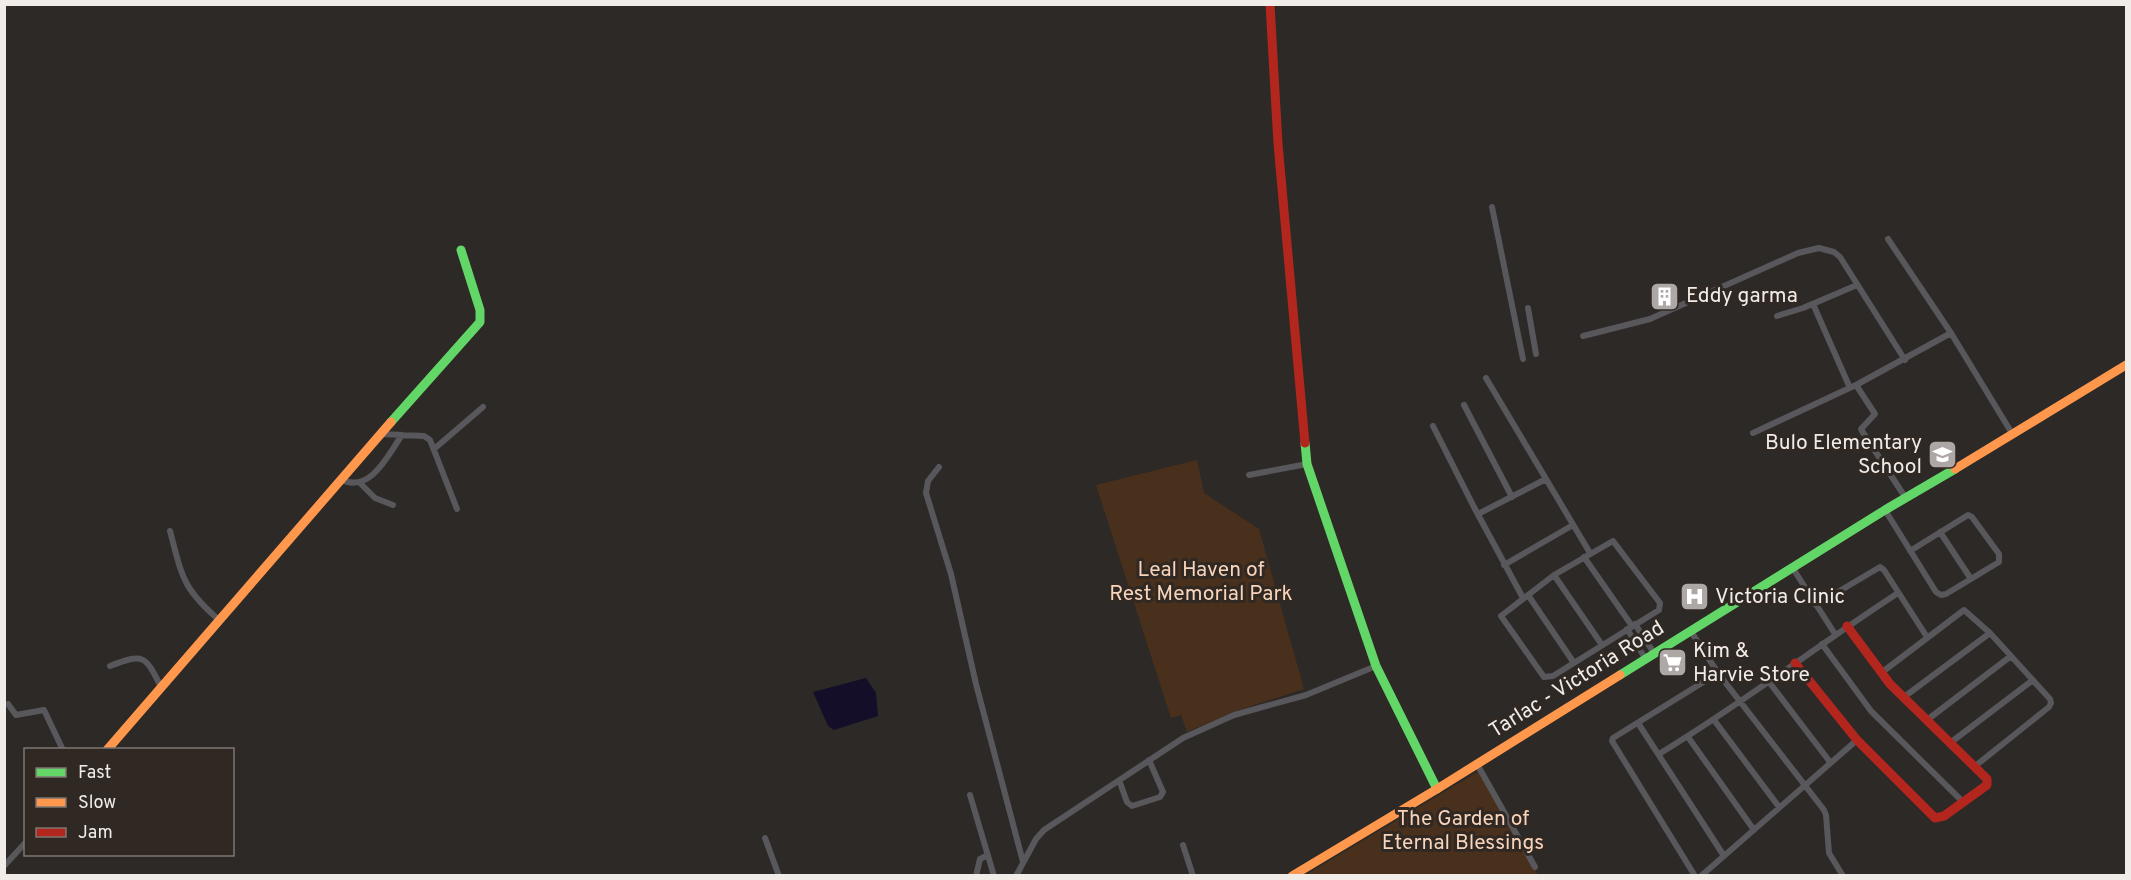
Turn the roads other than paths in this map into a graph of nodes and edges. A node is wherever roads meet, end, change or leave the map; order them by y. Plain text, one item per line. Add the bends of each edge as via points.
1 (1270, 4) edge
2 (1492, 207) dead end
3 (1888, 238) dead end
4 (460, 250) dead end
5 (1857, 285) junction
6 (1814, 304) junction
7 (1528, 308) dead end
8 (1777, 316) dead end
9 (1951, 333) junction
10 (1583, 336) dead end
11 (1536, 354) dead end
12 (1523, 359) dead end
13 (1905, 360) junction
14 (2127, 365) edge
15 (1486, 378) dead end
16 (1853, 387) junction
17 (1464, 405) dead end
18 (483, 407) dead end
19 (1433, 426) dead end
20 (1753, 433) dead end
21 (381, 434) junction
22 (402, 435) junction
23 (2013, 435) junction
24 (434, 449) junction
25 (1307, 464) junction
26 (939, 467) dead end
27 (1249, 474) dead end
28 (340, 479) junction
29 (1545, 479) junction
30 (360, 483) junction
31 (1512, 497) junction
32 (1905, 497) junction
33 (393, 505) dead end
34 (457, 509) dead end
35 (1885, 510) junction
36 (1478, 514) junction
37 (1573, 525) junction
38 (170, 531) dead end
39 (1940, 532) junction
40 (1910, 551) junction
41 (1587, 555) junction
42 (1504, 566) junction
43 (1792, 567) junction
44 (1554, 575) junction
45 (1971, 579) junction
46 (1898, 593) junction
47 (1525, 596) junction
48 (1816, 605) junction
49 (219, 620) junction
50 (1847, 626) junction
51 (1631, 627) junction
52 (1690, 630) junction
53 (1990, 633) junction
54 (1835, 634) junction
55 (1927, 638) junction
56 (1822, 644) junction
57 (1602, 645) junction
58 (1649, 655) junction
59 (2011, 656) junction
60 (1574, 663) junction
61 (1794, 663) junction
62 (110, 666) dead end
63 (1376, 666) junction
64 (1718, 673) junction
65 (1881, 673) junction
66 (2033, 680) junction
67 (1769, 682) junction
68 (161, 687) junction
69 (1904, 697) junction
70 (1742, 702) junction
71 (8, 704) dead end
72 (1714, 720) junction
73 (1927, 720) junction
74 (1638, 723) junction
75 (1688, 737) junction
76 (1857, 740) junction
77 (1950, 743) junction
78 (62, 748) edge
79 (109, 748) edge
80 (1659, 754) junction
81 (1149, 760) junction
82 (1830, 762) junction
83 (1477, 764) junction
84 (1974, 767) junction
85 (1119, 780) junction
86 (1804, 784) junction
87 (1437, 789) junction
88 (970, 795) dead end
89 (1963, 802) junction
90 (1779, 807) junction
91 (1755, 830) junction
92 (765, 838) dead end
93 (24, 844) edge
94 (1183, 845) dead end
95 (988, 855) junction
96 (1724, 856) junction
97 (1023, 863) junction
98 (4, 866) edge
99 (1535, 867) dead end
100 (779, 876) edge
101 (976, 876) edge
102 (994, 876) edge
103 (1016, 876) edge
104 (1193, 876) edge
105 (1292, 876) edge
106 (1695, 876) edge
107 (1701, 876) edge
108 (1843, 876) edge

1 - 25 street via 1278,144
2 - 12 street
3 - 9 street
4 - 21 street via 480,310 480,322
5 - 6 street
5 - 10 street via 1837,254 1815,249 1789,256 1650,319
5 - 13 street
6 - 8 street
6 - 16 street
7 - 11 street
9 - 13 street
9 - 23 street
13 - 16 street
14 - 23 street, Tarlac - Victoria Road
15 - 29 street
16 - 20 street
16 - 32 street via 1875,414 1861,429
17 - 31 street
18 - 24 street
19 - 36 street
21 - 22 street
21 - 28 street
22 - 24 street via 424,436
22 - 30 street via 377,471
23 - 32 street, Tarlac - Victoria Road
24 - 34 street
25 - 27 street
25 - 63 street
26 - 97 street via 928,481 926,493 951,573
28 - 30 street
28 - 49 street
29 - 31 street
29 - 37 street
30 - 33 street via 375,498
31 - 36 street
32 - 35 street, Tarlac - Victoria Road
35 - 40 street
35 - 43 street, Tarlac - Victoria Road
36 - 42 street
37 - 41 street
37 - 42 street
38 - 49 street via 185,582 196,599
39 - 40 street
39 - 45 street
39 - 45 street via 1968,515 1999,554 1998,562
40 - 45 street via 1941,595
41 - 44 street
41 - 51 street
41 - 51 street via 1613,541 1660,603 1659,610
42 - 47 street
43 - 48 street
43 - 52 street, Tarlac - Victoria Road
44 - 47 street
44 - 57 street
46 - 48 street via 1880,567
46 - 50 street
46 - 55 street
47 - 60 street
47 - 60 street via 1501,616 1544,677
48 - 54 street
49 - 68 street
50 - 54 street
50 - 65 street
51 - 57 street
51 - 58 street
52 - 58 street, Tarlac - Victoria Road
52 - 64 street
53 - 55 street via 1964,610
53 - 59 street
53 - 69 street
54 - 56 street
55 - 65 street
56 - 61 street
56 - 89 street via 1871,711
57 - 60 street
58 - 83 street, Tarlac - Victoria Road
59 - 66 street
59 - 73 street
61 - 67 street
61 - 76 street
62 - 68 street via 142,658
63 - 81 street via 1306,695 1234,715 1183,738
63 - 87 street
64 - 70 street
64 - 74 street
65 - 69 street
66 - 77 street
66 - 84 street via 2050,699 2049,707
67 - 70 street
67 - 82 street
68 - 79 street
69 - 73 street
70 - 72 street
70 - 86 street
71 - 78 street via 16,715 44,710
72 - 75 street
72 - 90 street
73 - 77 street
74 - 80 street
74 - 106 street via 1612,741
75 - 80 street
75 - 91 street
76 - 82 street
76 - 89 street via 1935,818
77 - 84 street
80 - 96 street
81 - 85 street
81 - 85 street via 1163,792 1160,797 1132,806
82 - 86 street
83 - 87 street, Tarlac - Victoria Road
83 - 99 street
84 - 89 street via 1988,782
85 - 97 street via 1044,830
86 - 90 street
86 - 108 street via 1826,815 1829,854
87 - 105 street, Tarlac - Victoria Road
88 - 95 street
90 - 91 street
91 - 96 street
92 - 100 street
93 - 98 street
94 - 104 street
95 - 101 street via 980,858
95 - 102 street
96 - 107 street
97 - 103 street

